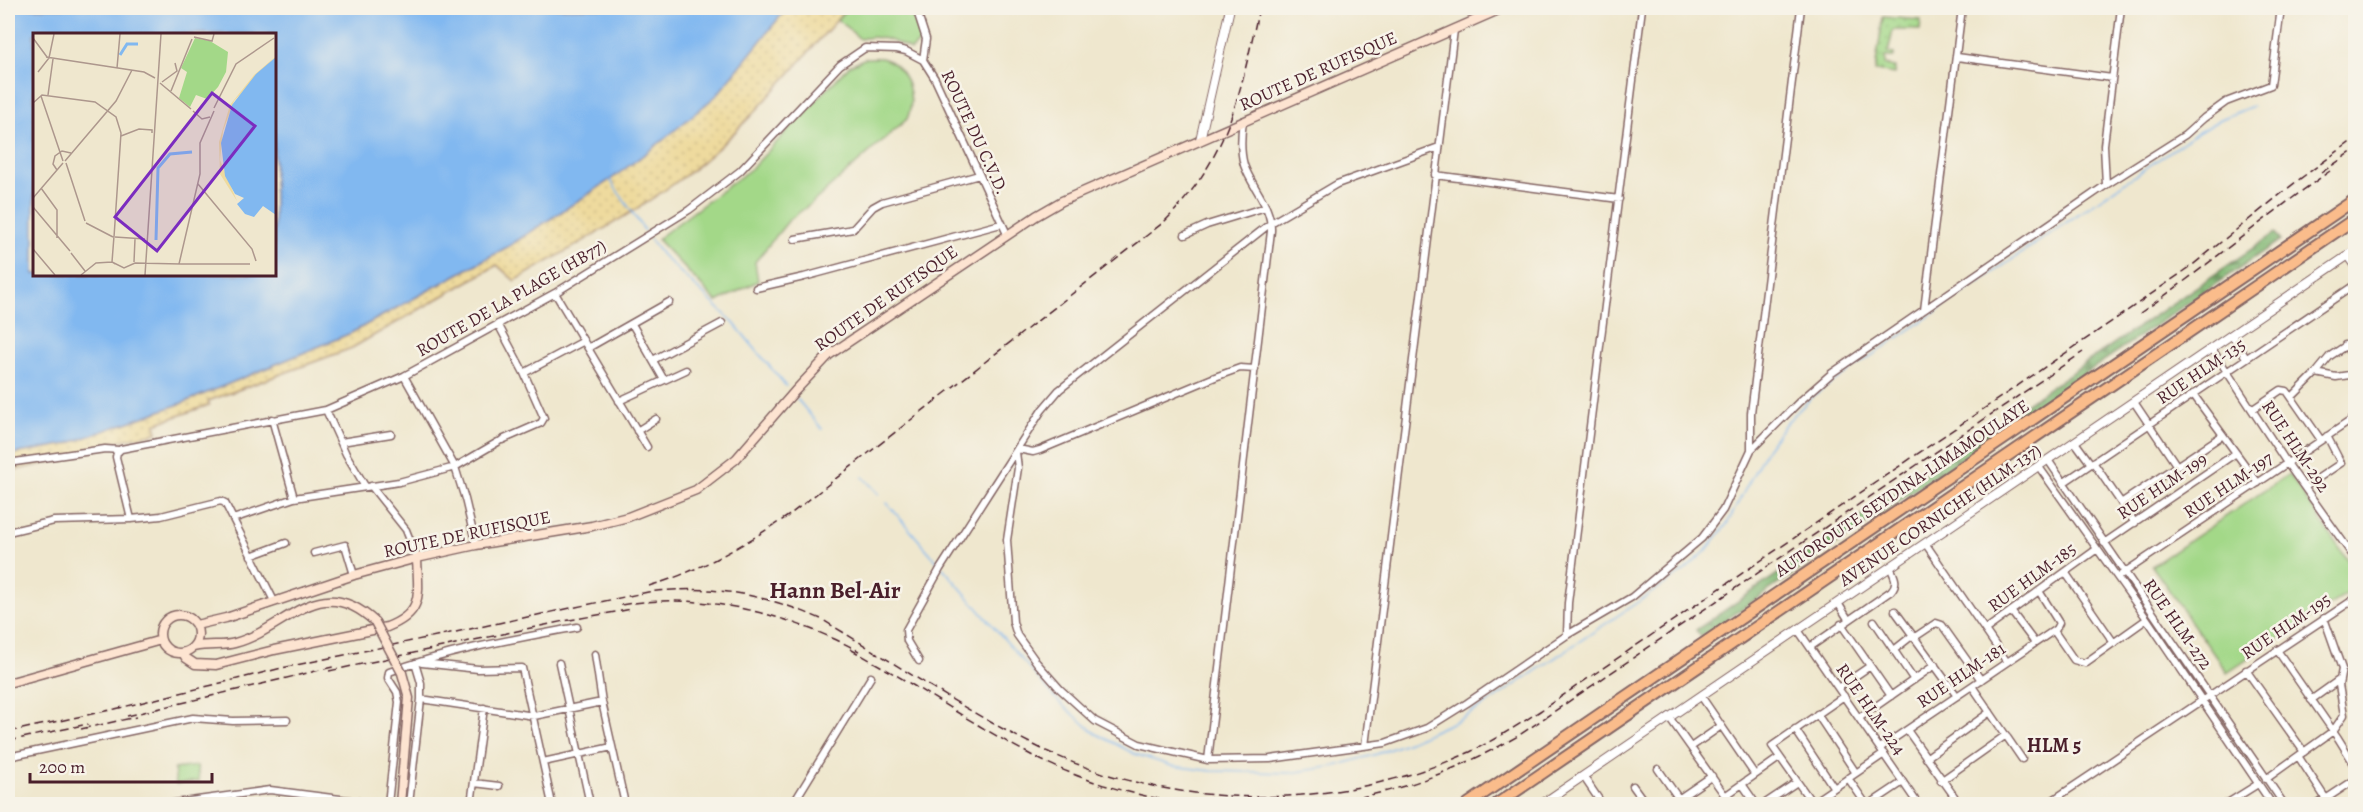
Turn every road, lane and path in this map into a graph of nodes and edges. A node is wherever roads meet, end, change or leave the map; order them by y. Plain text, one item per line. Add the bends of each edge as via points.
1 (916, 8) edge
2 (1230, 8) edge
3 (1503, 8) edge
4 (1642, 8) edge
5 (1802, 8) edge
6 (1962, 8) edge
7 (2121, 8) edge
8 (2282, 8) edge
9 (1454, 30) junction
10 (1957, 57) junction
11 (923, 60) junction
12 (2112, 78) junction
13 (1243, 121) junction
14 (1200, 140) junction
15 (1439, 147) junction
16 (979, 175) junction
17 (1435, 176) junction
18 (2106, 185) junction
19 (1619, 199) junction
20 (2355, 200) edge
21 (1266, 207) junction
22 (2355, 218) edge
23 (1271, 223) junction
24 (1001, 225) junction
25 (1007, 234) junction
26 (1185, 235) dead end
27 (795, 239) dead end
28 (2355, 250) edge
29 (2348, 255) junction
30 (2355, 266) edge
31 (2355, 284) edge
32 (756, 288) dead end
33 (555, 293) junction
34 (669, 302) dead end
35 (1924, 310) junction
36 (722, 322) dead end
37 (498, 324) junction
38 (632, 324) junction
39 (2232, 335) junction
40 (2355, 339) edge
41 (586, 344) junction
42 (2345, 345) junction
43 (2212, 349) junction
44 (2247, 358) junction
45 (652, 360) junction
46 (2355, 361) edge
47 (1255, 369) junction
48 (686, 370) dead end
49 (2227, 371) junction
50 (524, 373) junction
51 (2316, 373) junction
52 (2355, 374) edge
53 (404, 376) junction
54 (664, 380) junction
55 (2193, 394) junction
56 (2292, 397) junction
57 (619, 400) junction
58 (2134, 402) junction
59 (2253, 409) junction
60 (326, 410) junction
61 (2355, 417) edge
62 (272, 419) junction
63 (656, 419) dead end
64 (2149, 424) junction
65 (637, 431) junction
66 (391, 434) dead end
67 (2223, 435) junction
68 (2324, 438) junction
69 (341, 442) junction
70 (2075, 442) junction
71 (646, 447) dead end
72 (119, 450) junction
73 (1751, 450) junction
74 (1017, 451) junction
75 (2236, 453) junction
76 (2048, 460) junction
77 (8, 463) edge
78 (2092, 463) junction
79 (2287, 463) junction
80 (2177, 466) junction
81 (455, 467) junction
82 (2038, 467) junction
83 (2063, 483) junction
84 (2258, 483) junction
85 (368, 486) junction
86 (2305, 487) junction
87 (294, 498) junction
88 (2121, 503) junction
89 (131, 519) junction
90 (233, 519) junction
91 (2135, 523) junction
92 (8, 532) edge
93 (285, 543) dead end
94 (1925, 543) junction
95 (2104, 543) junction
96 (476, 545) junction
97 (2097, 549) junction
98 (314, 553) dead end
99 (251, 556) junction
100 (417, 558) junction
101 (2355, 560) edge
102 (1890, 567) junction
103 (2065, 572) junction
104 (2124, 573) junction
105 (354, 575) junction
106 (2117, 578) junction
107 (2039, 591) junction
108 (2355, 598) edge
109 (273, 601) junction
110 (1838, 603) junction
111 (2011, 610) junction
112 (1895, 611) dead end
113 (2324, 618) junction
114 (1848, 619) junction
115 (2147, 619) junction
116 (1874, 621) dead end
117 (1841, 624) junction
118 (577, 627) dead end
119 (2056, 628) junction
120 (197, 630) junction
121 (1798, 630) junction
122 (1984, 630) junction
123 (1567, 635) junction
124 (1914, 636) junction
125 (161, 640) junction
126 (208, 643) junction
127 (2114, 643) junction
128 (2035, 644) junction
129 (1810, 646) junction
130 (194, 647) junction
131 (1894, 650) junction
132 (2277, 650) junction
133 (183, 653) junction
134 (595, 654) dead end
135 (919, 661) dead end
136 (2007, 662) junction
137 (416, 663) junction
138 (559, 663) dead end
139 (1935, 665) junction
140 (1870, 666) junction
141 (2246, 670) junction
142 (871, 677) dead end
143 (1914, 680) junction
144 (1982, 680) junction
145 (2339, 680) junction
146 (8, 683) edge
147 (1972, 686) junction
148 (1838, 688) junction
149 (2210, 694) junction
150 (1701, 696) junction
151 (1844, 696) junction
152 (1891, 696) junction
153 (1957, 696) junction
154 (421, 699) junction
155 (2202, 700) junction
156 (2311, 700) junction
157 (602, 702) junction
158 (484, 708) junction
159 (569, 709) junction
160 (1990, 712) junction
161 (1817, 714) junction
162 (534, 716) junction
163 (1670, 717) junction
164 (1859, 718) junction
165 (287, 720) dead end
166 (1721, 726) junction
167 (1795, 729) junction
168 (1906, 730) junction
169 (2333, 731) junction
170 (2006, 735) junction
171 (1365, 746) junction
172 (612, 747) junction
173 (1691, 747) junction
174 (1882, 751) junction
175 (2304, 752) junction
176 (579, 755) junction
177 (2298, 756) junction
178 (8, 757) edge
179 (1779, 758) junction
180 (1926, 758) junction
181 (2022, 759) dead end
182 (1208, 760) junction
183 (543, 762) junction
184 (2355, 767) edge
185 (1658, 770) dead end
186 (1856, 773) junction
187 (1755, 775) junction
188 (1583, 776) junction
189 (1712, 776) junction
190 (1848, 778) junction
191 (2266, 778) junction
192 (2355, 779) edge
193 (1941, 781) junction
194 (1797, 782) junction
195 (1903, 782) junction
196 (474, 783) junction
197 (1742, 784) junction
198 (2258, 784) junction
199 (499, 786) dead end
200 (1633, 786) dead end
201 (1834, 788) junction
202 (1725, 796) junction
203 (1679, 799) junction
204 (2326, 799) junction
205 (624, 803) edge
206 (1768, 803) edge
207 (1955, 803) edge
208 (168, 804) edge
209 (379, 804) edge
210 (388, 804) edge
211 (400, 804) edge
212 (409, 804) edge
213 (471, 804) edge
214 (552, 804) edge
215 (590, 804) edge
216 (615, 804) edge
217 (793, 804) edge
218 (1468, 804) edge
219 (1497, 804) edge
220 (1542, 804) edge
221 (1602, 804) edge
222 (1646, 804) edge
223 (1671, 804) edge
224 (1729, 804) edge
225 (1756, 804) edge
226 (1812, 804) edge
227 (1868, 804) edge
228 (1918, 804) edge
229 (2047, 804) edge
230 (2226, 804) edge
231 (2272, 804) edge
232 (2284, 804) edge
233 (2318, 804) edge

1 - 11 street, ROUTE DU C.V.D. via 926,39
2 - 14 street
3 - 9 main road, ROUTE DE RUFISQUE
4 - 19 street
5 - 73 street via 1751,413
6 - 10 street
7 - 12 street
8 - 18 street via 2271,86 2226,102 2185,135
9 - 13 main road, ROUTE DE RUFISQUE
9 - 15 street
10 - 12 street
10 - 35 street
11 - 16 street, ROUTE DU C.V.D.
11 - 33 street, ROUTE DE LA PLAGE (HB77) via 906,51 887,48 865,48 855,54 717,190
12 - 18 street via 2104,145
13 - 14 main road, ROUTE DE RUFISQUE
13 - 21 street via 1243,162
14 - 25 main road, ROUTE DE RUFISQUE via 1062,201
15 - 17 street
15 - 23 street via 1337,184
16 - 24 street, ROUTE DU C.V.D.
16 - 27 street via 882,202 853,229
17 - 19 street
17 - 171 street
18 - 35 street
19 - 123 street
20 - 218 highway, AUTOROUTE SEYDINA-LIMAMOULAYE
21 - 23 street
21 - 26 street
22 - 219 highway, AUTOROUTE SEYDINA-LIMAMOULAYE
23 - 47 street
23 - 74 street via 1059,390
24 - 25 street, ROUTE DU C.V.D.
24 - 32 street
25 - 96 main road, ROUTE DE RUFISQUE via 839,347 736,459 696,490 628,517
28 - 29 street, AVENUE CORNICHE (HLM-137)
29 - 30 street
29 - 39 street, AVENUE CORNICHE (HLM-137)
31 - 44 street, RUE HLM-135
33 - 37 street, ROUTE DE LA PLAGE (HB77)
33 - 41 street
34 - 38 street
35 - 73 street via 1816,386
36 - 45 street
37 - 50 street
37 - 53 street, ROUTE DE LA PLAGE (HB77)
38 - 41 street
38 - 45 street
39 - 43 street, AVENUE CORNICHE (HLM-137)
39 - 44 street
40 - 42 street
41 - 50 street
41 - 57 street
42 - 46 street
42 - 51 street
43 - 49 street, RUE HLM-292
43 - 58 street, AVENUE CORNICHE (HLM-137)
44 - 49 street, RUE HLM-135
45 - 54 street
47 - 74 street via 1240,368 1215,377 1040,450
47 - 182 street
48 - 54 street
49 - 55 street, RUE HLM-135
49 - 59 street, RUE HLM-292
50 - 81 street via 544,421
51 - 52 street via 2336,377
51 - 56 street
53 - 60 street, ROUTE DE LA PLAGE (HB77)
53 - 81 street
54 - 57 street
55 - 64 street, RUE HLM-135
55 - 67 street
56 - 59 street via 2281,390
56 - 68 street
57 - 65 street
58 - 64 street
58 - 70 street, AVENUE CORNICHE (HLM-137)
59 - 79 street, RUE HLM-292
60 - 62 street, ROUTE DE LA PLAGE (HB77)
60 - 69 street
61 - 68 street, RUE HLM-197
62 - 72 street, ROUTE DE LA PLAGE (HB77)
62 - 87 street
63 - 65 street
64 - 78 street, RUE HLM-135
64 - 80 street
65 - 71 street
66 - 69 street
67 - 75 street
67 - 80 street
68 - 79 street, RUE HLM-197
68 - 86 street via 2341,463
69 - 85 street
70 - 76 street, AVENUE CORNICHE (HLM-137)
70 - 78 street
72 - 77 street, ROUTE DE LA PLAGE (HB77) via 105,448
72 - 89 street via 116,457
73 - 123 street via 1723,510 1702,538 1632,597
74 - 135 street via 940,569 906,630 907,641
74 - 182 street via 1007,540 1017,635 1060,689 1101,725 1139,744
75 - 84 street
75 - 91 street, RUE HLM-199
76 - 82 street, AVENUE CORNICHE (HLM-137)
76 - 83 street, RUE HLM-272
78 - 83 street, RUE HLM-135
78 - 88 street
79 - 84 street, RUE HLM-197
79 - 86 street, RUE HLM-292
80 - 88 street
81 - 85 street
81 - 96 street
82 - 94 street, AVENUE CORNICHE (HLM-137)
82 - 97 street, RUE HLM-272
83 - 95 street, RUE HLM-272
84 - 104 street, RUE HLM-197
85 - 87 street
85 - 100 street via 406,530
86 - 101 street, RUE HLM-292
87 - 90 street
88 - 91 street
89 - 90 street via 221,501
89 - 92 street via 54,521
90 - 99 street
91 - 95 street, RUE HLM-199
93 - 99 street
94 - 102 street, AVENUE CORNICHE (HLM-137)
94 - 122 street
95 - 104 street, RUE HLM-272
96 - 100 main road, ROUTE DE RUFISQUE
97 - 103 street, RUE HLM-185
97 - 106 street, RUE HLM-272
98 - 105 street via 345,545
99 - 109 street
100 - 105 main road, ROUTE DE RUFISQUE
100 - 133 main road via 419,597 415,608 409,616 387,627 216,666 195,664
102 - 110 street, AVENUE CORNICHE (HLM-137)
102 - 114 street via 1896,586
103 - 107 street, RUE HLM-185
103 - 127 street
104 - 106 street, RUE HLM-197
104 - 149 street, RUE HLM-272
105 - 109 main road, ROUTE DE RUFISQUE
106 - 115 street, RUE HLM-272
107 - 111 street, RUE HLM-185
107 - 119 street
108 - 113 street, RUE HLM-195
109 - 120 main road, ROUTE DE RUFISQUE
110 - 114 street
110 - 121 street, AVENUE CORNICHE (HLM-137)
111 - 122 street, RUE HLM-185
111 - 128 street
112 - 124 street
113 - 132 street, RUE HLM-195
113 - 145 street via 2342,669
114 - 117 street
115 - 127 street
115 - 155 street, RUE HLM-272
116 - 131 street
117 - 129 street
117 - 140 street
118 - 137 street via 487,644
119 - 127 street via 2074,660 2080,663
119 - 128 street, RUE HLM-181
120 - 125 main road via 187,616 174,615 161,627
120 - 126 main road
120 - 130 main road
121 - 129 street, RUE HLM-224
121 - 150 street, AVENUE CORNICHE (HLM-137)
122 - 136 street
123 - 171 street via 1434,724 1385,743
124 - 131 street
124 - 139 street
124 - 144 street via 1939,623
125 - 133 main road via 172,652
125 - 146 main road
126 - 130 main road
126 - 211 main road, bridge via 235,643 318,602 352,604 375,622 402,673 409,698
128 - 136 street, RUE HLM-181
129 - 148 street, RUE HLM-224
130 - 133 main road
131 - 143 street
132 - 141 street, RUE HLM-195
132 - 156 street
134 - 157 street
136 - 144 street, RUE HLM-181
137 - 154 street
137 - 162 street via 477,669 522,668
137 - 210 street via 388,675 399,702
138 - 159 street
139 - 143 street
139 - 153 street
140 - 148 street
140 - 152 street
141 - 149 street, RUE HLM-195
141 - 175 street
142 - 217 street
143 - 152 street
144 - 147 street, RUE HLM-181
145 - 156 street
145 - 169 street via 2344,715
147 - 153 street, RUE HLM-181
147 - 160 street
148 - 151 street, RUE HLM-224
149 - 155 street, RUE HLM-195
149 - 191 street, RUE HLM-272
150 - 163 street, AVENUE CORNICHE (HLM-137)
150 - 166 street
151 - 161 street
151 - 164 street, RUE HLM-224
152 - 164 street
153 - 168 street, RUE HLM-181
154 - 158 street
154 - 212 street
155 - 198 street, RUE HLM-272
155 - 229 street, RUE HLM-195
156 - 169 street
157 - 159 street
157 - 172 street
158 - 162 street
158 - 196 street
159 - 162 street
159 - 176 street
160 - 170 street
160 - 180 street
161 - 167 street
161 - 186 street
162 - 183 street
163 - 173 street
163 - 188 street, AVENUE CORNICHE (HLM-137)
164 - 174 street, RUE HLM-224
165 - 178 street via 193,718
166 - 173 street
166 - 187 street
167 - 179 street via 1772,746
167 - 201 street
168 - 174 street, RUE HLM-181
168 - 180 street
169 - 175 street
169 - 184 street
170 - 181 street
170 - 193 street
171 - 182 street via 1270,759
172 - 176 street
172 - 205 street
173 - 189 street
174 - 186 street, RUE HLM-181
174 - 195 street, RUE HLM-224
175 - 177 street
176 - 183 street
176 - 215 street
177 - 191 street
177 - 204 street
179 - 187 street
179 - 194 street
180 - 193 street
183 - 214 street
185 - 203 street
186 - 190 street, RUE HLM-181
187 - 197 street
188 - 220 street, AVENUE CORNICHE (HLM-137)
188 - 221 street
189 - 202 street
189 - 203 street
190 - 201 street, RUE HLM-181
190 - 227 street
191 - 232 street, RUE HLM-272
192 - 204 street
193 - 207 street
194 - 206 street
194 - 226 street
195 - 227 street
195 - 228 street, RUE HLM-224
196 - 199 street
196 - 213 street
197 - 202 street
197 - 225 street
198 - 230 street
198 - 231 street, RUE HLM-272
200 - 222 street
201 - 226 street, RUE HLM-181
202 - 224 street
203 - 223 street
204 - 233 street
205 - 216 street
208 - 209 street via 270,790

